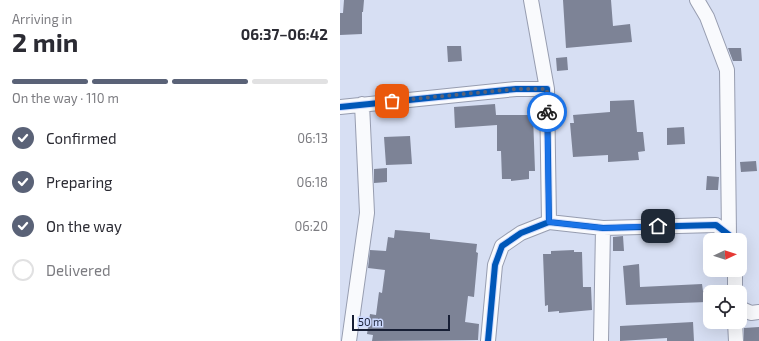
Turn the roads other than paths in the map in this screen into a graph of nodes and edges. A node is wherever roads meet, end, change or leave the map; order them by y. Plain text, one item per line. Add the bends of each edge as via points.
1 (531, 0) edge
2 (697, 0) edge
3 (547, 89) junction
4 (362, 104) junction
5 (340, 107) edge
6 (549, 222) junction
7 (603, 228) junction
8 (725, 233) edge
9 (730, 233) edge
10 (747, 311) edge
11 (759, 312) edge
12 (735, 329) edge
13 (349, 341) edge
14 (488, 341) edge
15 (602, 341) edge
16 (736, 341) edge

1 - 3 street
2 - 9 street via 707,17 726,70
3 - 4 street via 516,89
3 - 6 street
4 - 5 street
4 - 13 street via 367,213
6 - 7 street
6 - 14 street via 520,233 502,246 495,265
7 - 8 street via 716,225
7 - 15 street
10 - 11 street
12 - 16 street

